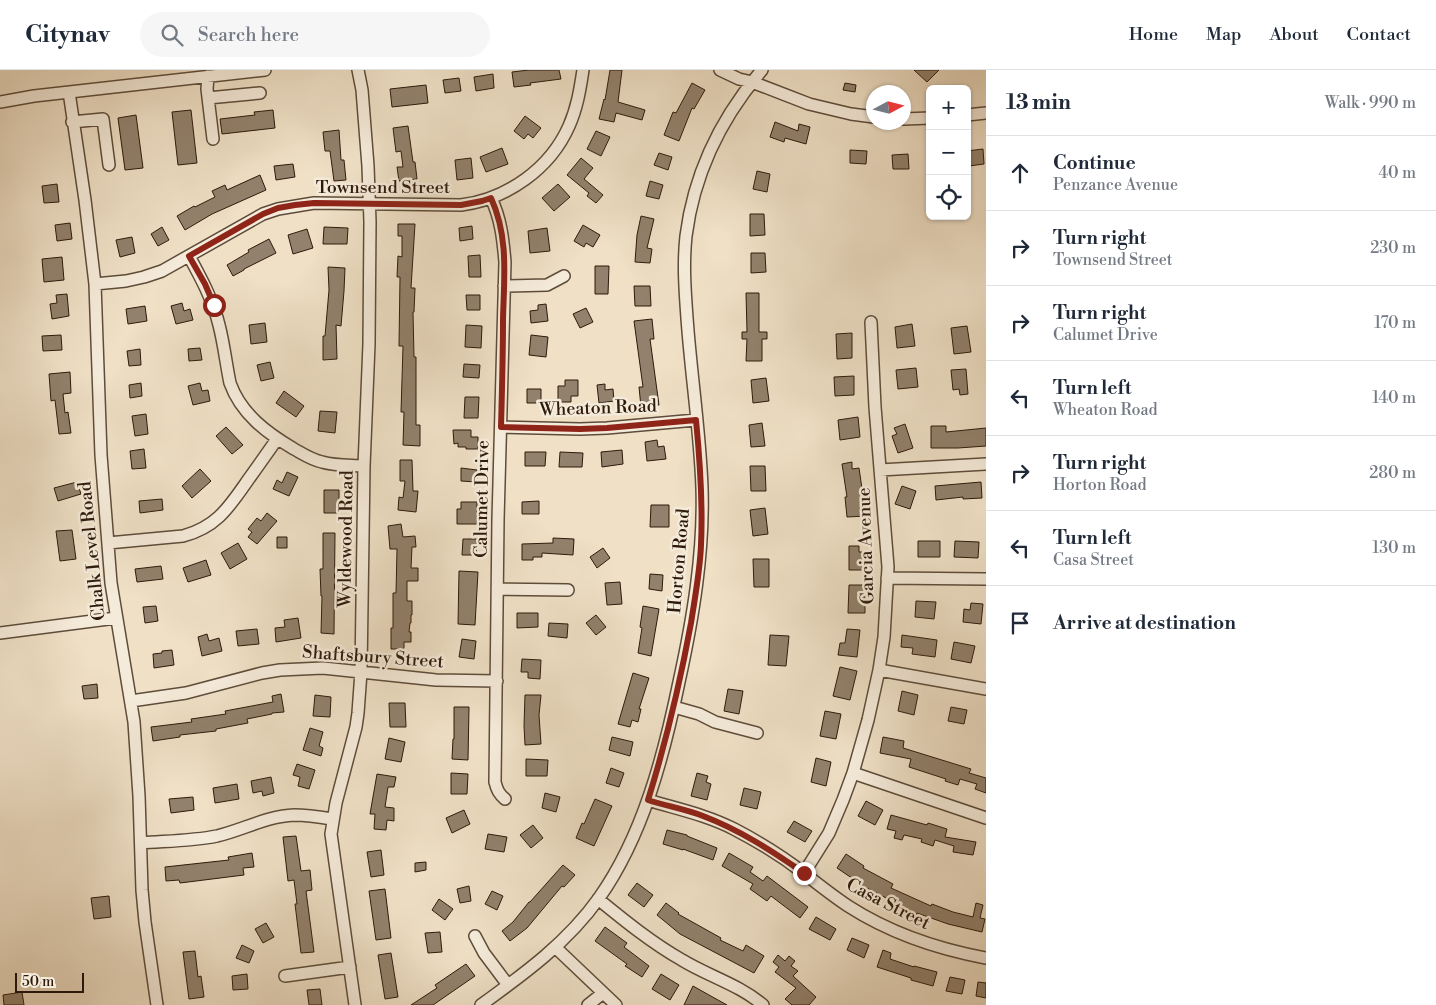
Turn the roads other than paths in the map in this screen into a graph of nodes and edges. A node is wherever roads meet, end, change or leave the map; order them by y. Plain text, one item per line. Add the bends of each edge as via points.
1 (265, 70) edge
2 (358, 70) edge
3 (583, 70) edge
4 (720, 70) edge
5 (762, 70) edge
6 (208, 76) junction
7 (752, 82) junction
8 (69, 92) junction
9 (260, 93) dead end
10 (208, 98) junction
11 (0, 102) edge
12 (986, 113) edge
13 (971, 115) edge
14 (866, 116) edge
15 (926, 118) edge
16 (911, 119) edge
17 (72, 122) junction
18 (213, 139) dead end
19 (109, 165) dead end
20 (491, 198) junction
21 (370, 204) junction
22 (189, 256) junction
23 (564, 276) dead end
24 (95, 284) junction
25 (504, 286) junction
26 (872, 322) dead end
27 (696, 420) junction
28 (501, 427) junction
29 (277, 439) junction
30 (986, 464) edge
31 (364, 466) junction
32 (880, 470) junction
33 (108, 543) junction
34 (887, 578) junction
35 (986, 579) edge
36 (497, 588) junction
37 (568, 590) dead end
38 (116, 618) junction
39 (0, 633) edge
40 (879, 670) junction
41 (361, 672) junction
42 (497, 681) junction
43 (986, 689) edge
44 (131, 701) junction
45 (674, 707) junction
46 (757, 733) dead end
47 (853, 773) junction
48 (505, 799) dead end
49 (648, 800) junction
50 (986, 818) edge
51 (332, 819) junction
52 (141, 842) junction
53 (804, 873) junction
54 (598, 900) junction
55 (474, 936) dead end
56 (555, 947) junction
57 (986, 958) edge
58 (350, 966) junction
59 (285, 976) dead end
60 (508, 984) junction
61 (603, 993) junction
62 (157, 1005) edge
63 (355, 1005) edge
64 (482, 1005) edge
65 (588, 1005) edge
66 (616, 1005) edge
67 (763, 1005) edge

1 - 6 street
2 - 21 street, Wyldewood Road
3 - 20 street, Townsend Street via 580,95 569,127 554,151 520,183
4 - 7 street
5 - 7 street, Horton Road
6 - 8 street
6 - 10 street
7 - 14 street via 827,109
7 - 27 street, Horton Road via 728,114 707,155 689,219 684,282
8 - 11 street
8 - 17 street, Chalk Level Road
9 - 10 street
10 - 18 street
12 - 13 street
15 - 16 street
17 - 19 street via 103,119
17 - 24 street, Chalk Level Road
20 - 21 street, Townsend Street via 461,205
20 - 25 street, Calumet Drive via 503,239
21 - 22 street, Townsend Street via 314,203 278,208
21 - 31 street, Wyldewood Road
22 - 24 street, Townsend Street via 144,277
22 - 29 street via 214,305 233,392 249,415
23 - 25 street via 547,285
24 - 33 street, Chalk Level Road via 101,456
25 - 28 street, Calumet Drive
26 - 32 street, Garcia Avenue
27 - 28 street, Wheaton Road via 580,429
27 - 45 street, Horton Road via 702,486 701,546 694,606
28 - 36 street, Calumet Drive
29 - 31 street via 322,462
29 - 33 street via 227,510 207,526 178,537
30 - 32 street
31 - 41 street, Wyldewood Road
32 - 34 street, Garcia Avenue
33 - 38 street, Chalk Level Road
34 - 35 street
34 - 40 street, Garcia Avenue
36 - 37 street
36 - 42 street, Calumet Drive
38 - 39 street
38 - 44 street, Chalk Level Road
40 - 43 street
40 - 47 street, Garcia Avenue
41 - 42 street, Shaftsbury Street via 436,680
41 - 44 street, Shaftsbury Street via 323,668 280,670 186,693
41 - 51 street, Wyldewood Road via 356,727
42 - 48 street, Calumet Drive via 495,782 496,789
44 - 52 street, Chalk Level Road
45 - 46 street
45 - 49 street, Horton Road
47 - 50 street
47 - 53 street, Garcia Avenue via 829,833
49 - 53 street, Casa Street via 732,828
49 - 54 street, Horton Road via 622,859
51 - 52 street via 294,815 215,836
51 - 58 street, Wyldewood Road via 331,842
52 - 62 street, Chalk Level Road via 143,906
53 - 57 street, Casa Street via 850,907 897,932
54 - 56 street, Horton Road
54 - 67 street via 681,960
55 - 60 street
56 - 60 street, Horton Road
56 - 61 street
58 - 59 street
58 - 63 street, Wyldewood Road
60 - 64 street, Horton Road
61 - 65 street
61 - 66 street

